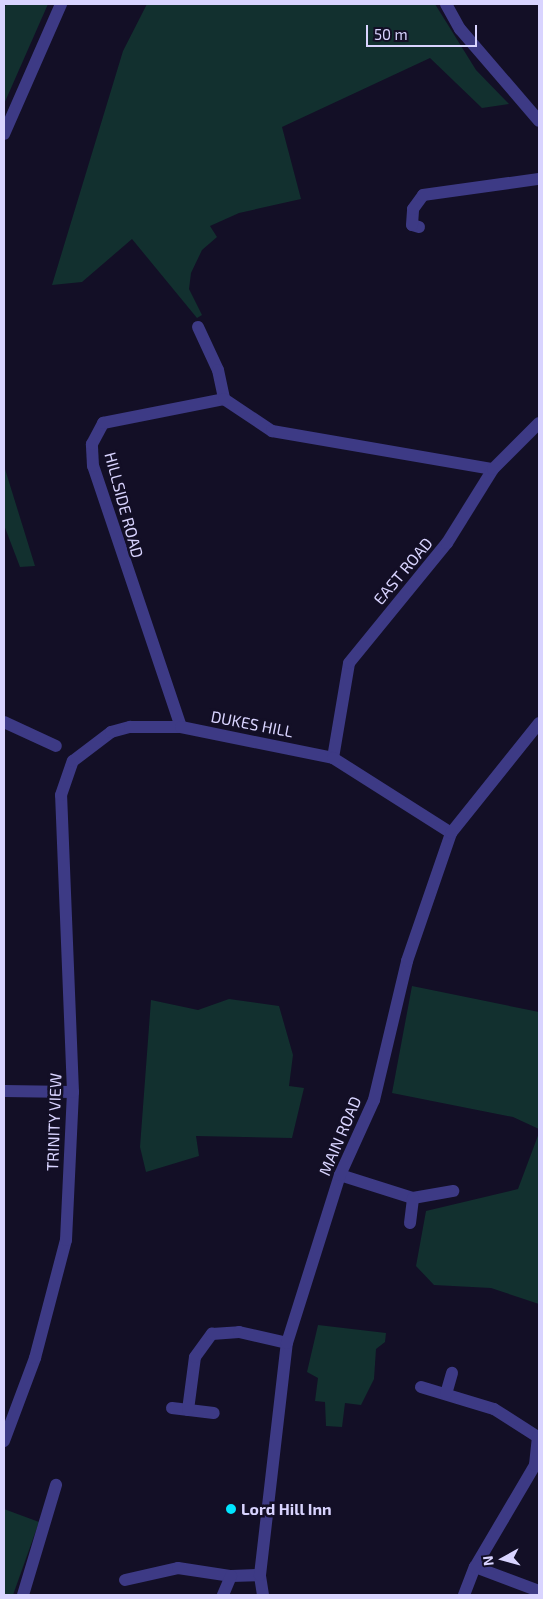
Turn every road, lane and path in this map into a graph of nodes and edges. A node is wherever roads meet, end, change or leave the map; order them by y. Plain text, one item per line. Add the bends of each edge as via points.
1 (61, 4) edge
2 (446, 4) edge
3 (539, 121) edge
4 (4, 134) edge
5 (539, 179) edge
6 (420, 226) dead end
7 (198, 327) dead end
8 (224, 399) junction
9 (539, 423) edge
10 (493, 469) junction
11 (4, 722) edge
12 (539, 724) edge
13 (181, 726) junction
14 (56, 746) dead end
15 (333, 758) junction
16 (61, 795) joint
17 (451, 833) junction
18 (4, 1091) edge
19 (73, 1092) junction
20 (340, 1175) junction
21 (453, 1191) dead end
22 (413, 1198) junction
23 (410, 1223) dead end
24 (287, 1343) junction
25 (452, 1373) dead end
26 (421, 1388) dead end
27 (446, 1394) junction
28 (172, 1408) dead end
29 (188, 1410) junction
30 (214, 1413) dead end
31 (539, 1437) edge
32 (4, 1440) edge
33 (56, 1485) dead end
34 (475, 1567) junction
35 (260, 1575) junction
36 (231, 1576) junction
37 (125, 1580) dead end
38 (539, 1592) edge
39 (22, 1595) edge
40 (224, 1595) edge
41 (263, 1595) edge
42 (464, 1595) edge

1 - 4 street
2 - 3 street via 460,30
5 - 6 street via 423,195 413,209 412,225
7 - 8 street via 218,370
8 - 10 street via 272,431
8 - 13 street, HILLSIDE ROAD via 113,418 99,427 92,444 104,506
9 - 10 street, EAST ROAD
10 - 15 street, EAST ROAD via 447,543 349,663
11 - 14 street
12 - 17 street, MAIN ROAD
13 - 15 street, DUKES HILL
13 - 16 street, DUKES HILL via 130,727 97,740 72,761
15 - 17 street, DUKES HILL
16 - 19 street, TRINITY VIEW
17 - 20 street, MAIN ROAD via 407,961 374,1100
18 - 19 street
19 - 32 street, TRINITY VIEW via 66,1240 34,1358
20 - 22 street
20 - 24 street, MAIN ROAD
21 - 22 street
22 - 23 street
24 - 29 street via 239,1332 212,1334 195,1357
24 - 35 street, MAIN ROAD
25 - 27 street
26 - 27 street
27 - 31 street via 494,1409
28 - 29 street
29 - 30 street
31 - 34 street via 535,1464
33 - 39 street
34 - 38 street
34 - 42 street
35 - 36 street
35 - 41 street, MAIN ROAD
36 - 37 street via 178,1568
36 - 40 street

